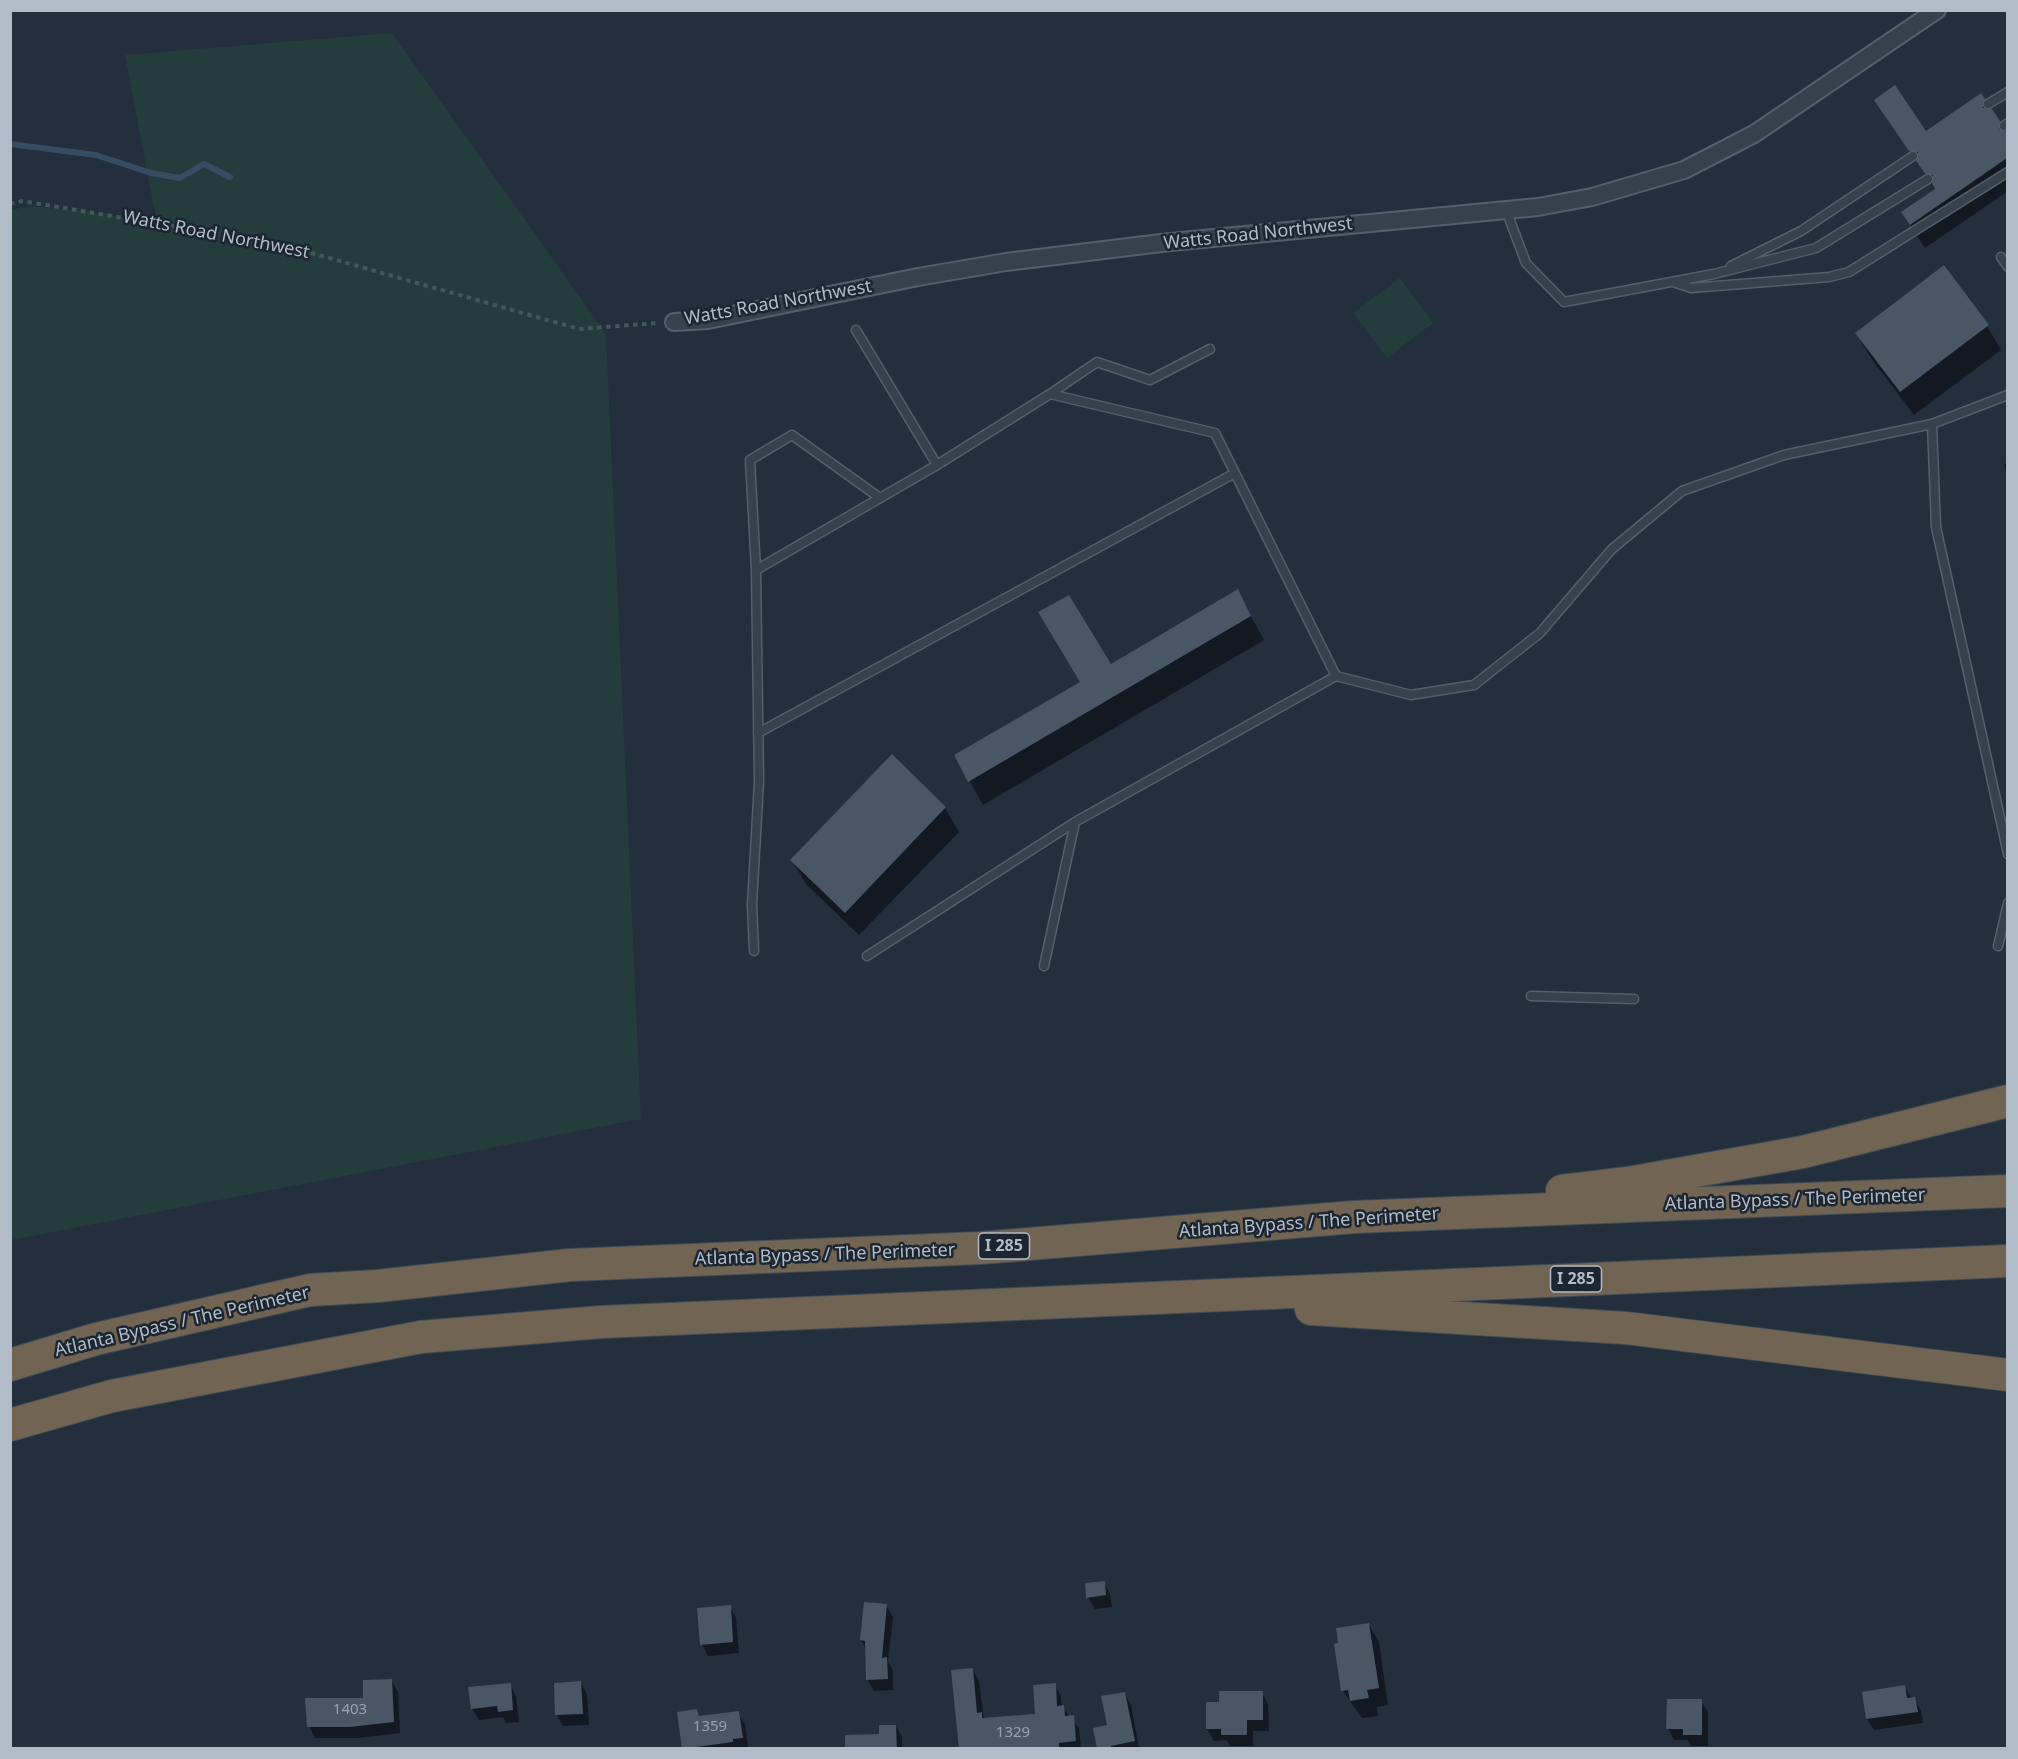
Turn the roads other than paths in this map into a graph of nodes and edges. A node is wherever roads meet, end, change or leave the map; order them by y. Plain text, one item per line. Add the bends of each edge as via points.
1 (1937, 10) edge
2 (2007, 92) edge
3 (1988, 104) dead end
4 (1913, 156) dead end
5 (2007, 172) edge
6 (1928, 179) dead end
7 (1506, 210) junction
8 (2001, 257) dead end
9 (2007, 267) edge
10 (1714, 274) junction
11 (1673, 282) junction
12 (674, 322) road end
13 (856, 330) dead end
14 (1210, 349) dead end
15 (1050, 394) junction
16 (2007, 395) edge
17 (1932, 424) junction
18 (937, 465) junction
19 (1235, 473) junction
20 (880, 498) junction
21 (756, 570) junction
22 (1336, 676) junction
23 (758, 733) junction
24 (1075, 822) junction
25 (2007, 854) edge
26 (2007, 903) edge
27 (1998, 946) dead end
28 (754, 951) dead end
29 (867, 956) dead end
30 (1044, 966) dead end
31 (1531, 996) dead end
32 (1634, 999) dead end
33 (2007, 1101) edge
34 (2007, 1191) edge
35 (1354, 1217) junction
36 (2007, 1261) edge
37 (1145, 1298) junction
38 (10, 1365) edge
39 (2007, 1375) edge
40 (10, 1425) edge

1 - 7 street, Watts Road Northwest via 1755,134 1684,170 1592,197
2 - 3 lane
4 - 10 lane via 1802,231
5 - 11 lane via 1850,272 1821,278 1691,288
6 - 10 lane via 1816,248
7 - 11 lane via 1526,263 1564,302
7 - 12 street, Watts Road Northwest via 1006,262 918,276 708,320
8 - 9 lane
10 - 11 lane
13 - 18 lane
14 - 15 lane via 1150,380 1097,362
15 - 18 lane
15 - 19 lane via 1215,433
16 - 17 lane
17 - 22 lane via 1784,455 1682,491 1612,549 1540,633 1474,685 1412,695
17 - 25 lane via 1936,528
18 - 20 lane
19 - 22 lane
19 - 23 lane
20 - 21 lane
20 - 21 lane via 792,435 750,460
21 - 23 lane
22 - 24 lane
23 - 28 lane
24 - 29 lane
24 - 30 lane
26 - 27 lane
31 - 32 lane
33 - 35 highway via 1803,1152 1698,1171
34 - 35 highway, Atlanta Bypass / The Perimeter / I 285
35 - 38 highway, Atlanta Bypass / The Perimeter / I 285 via 981,1248 570,1265 310,1290 96,1339
36 - 37 highway, I 285
37 - 39 highway via 1626,1328
37 - 40 highway, I 285 via 601,1322 421,1337 112,1396

